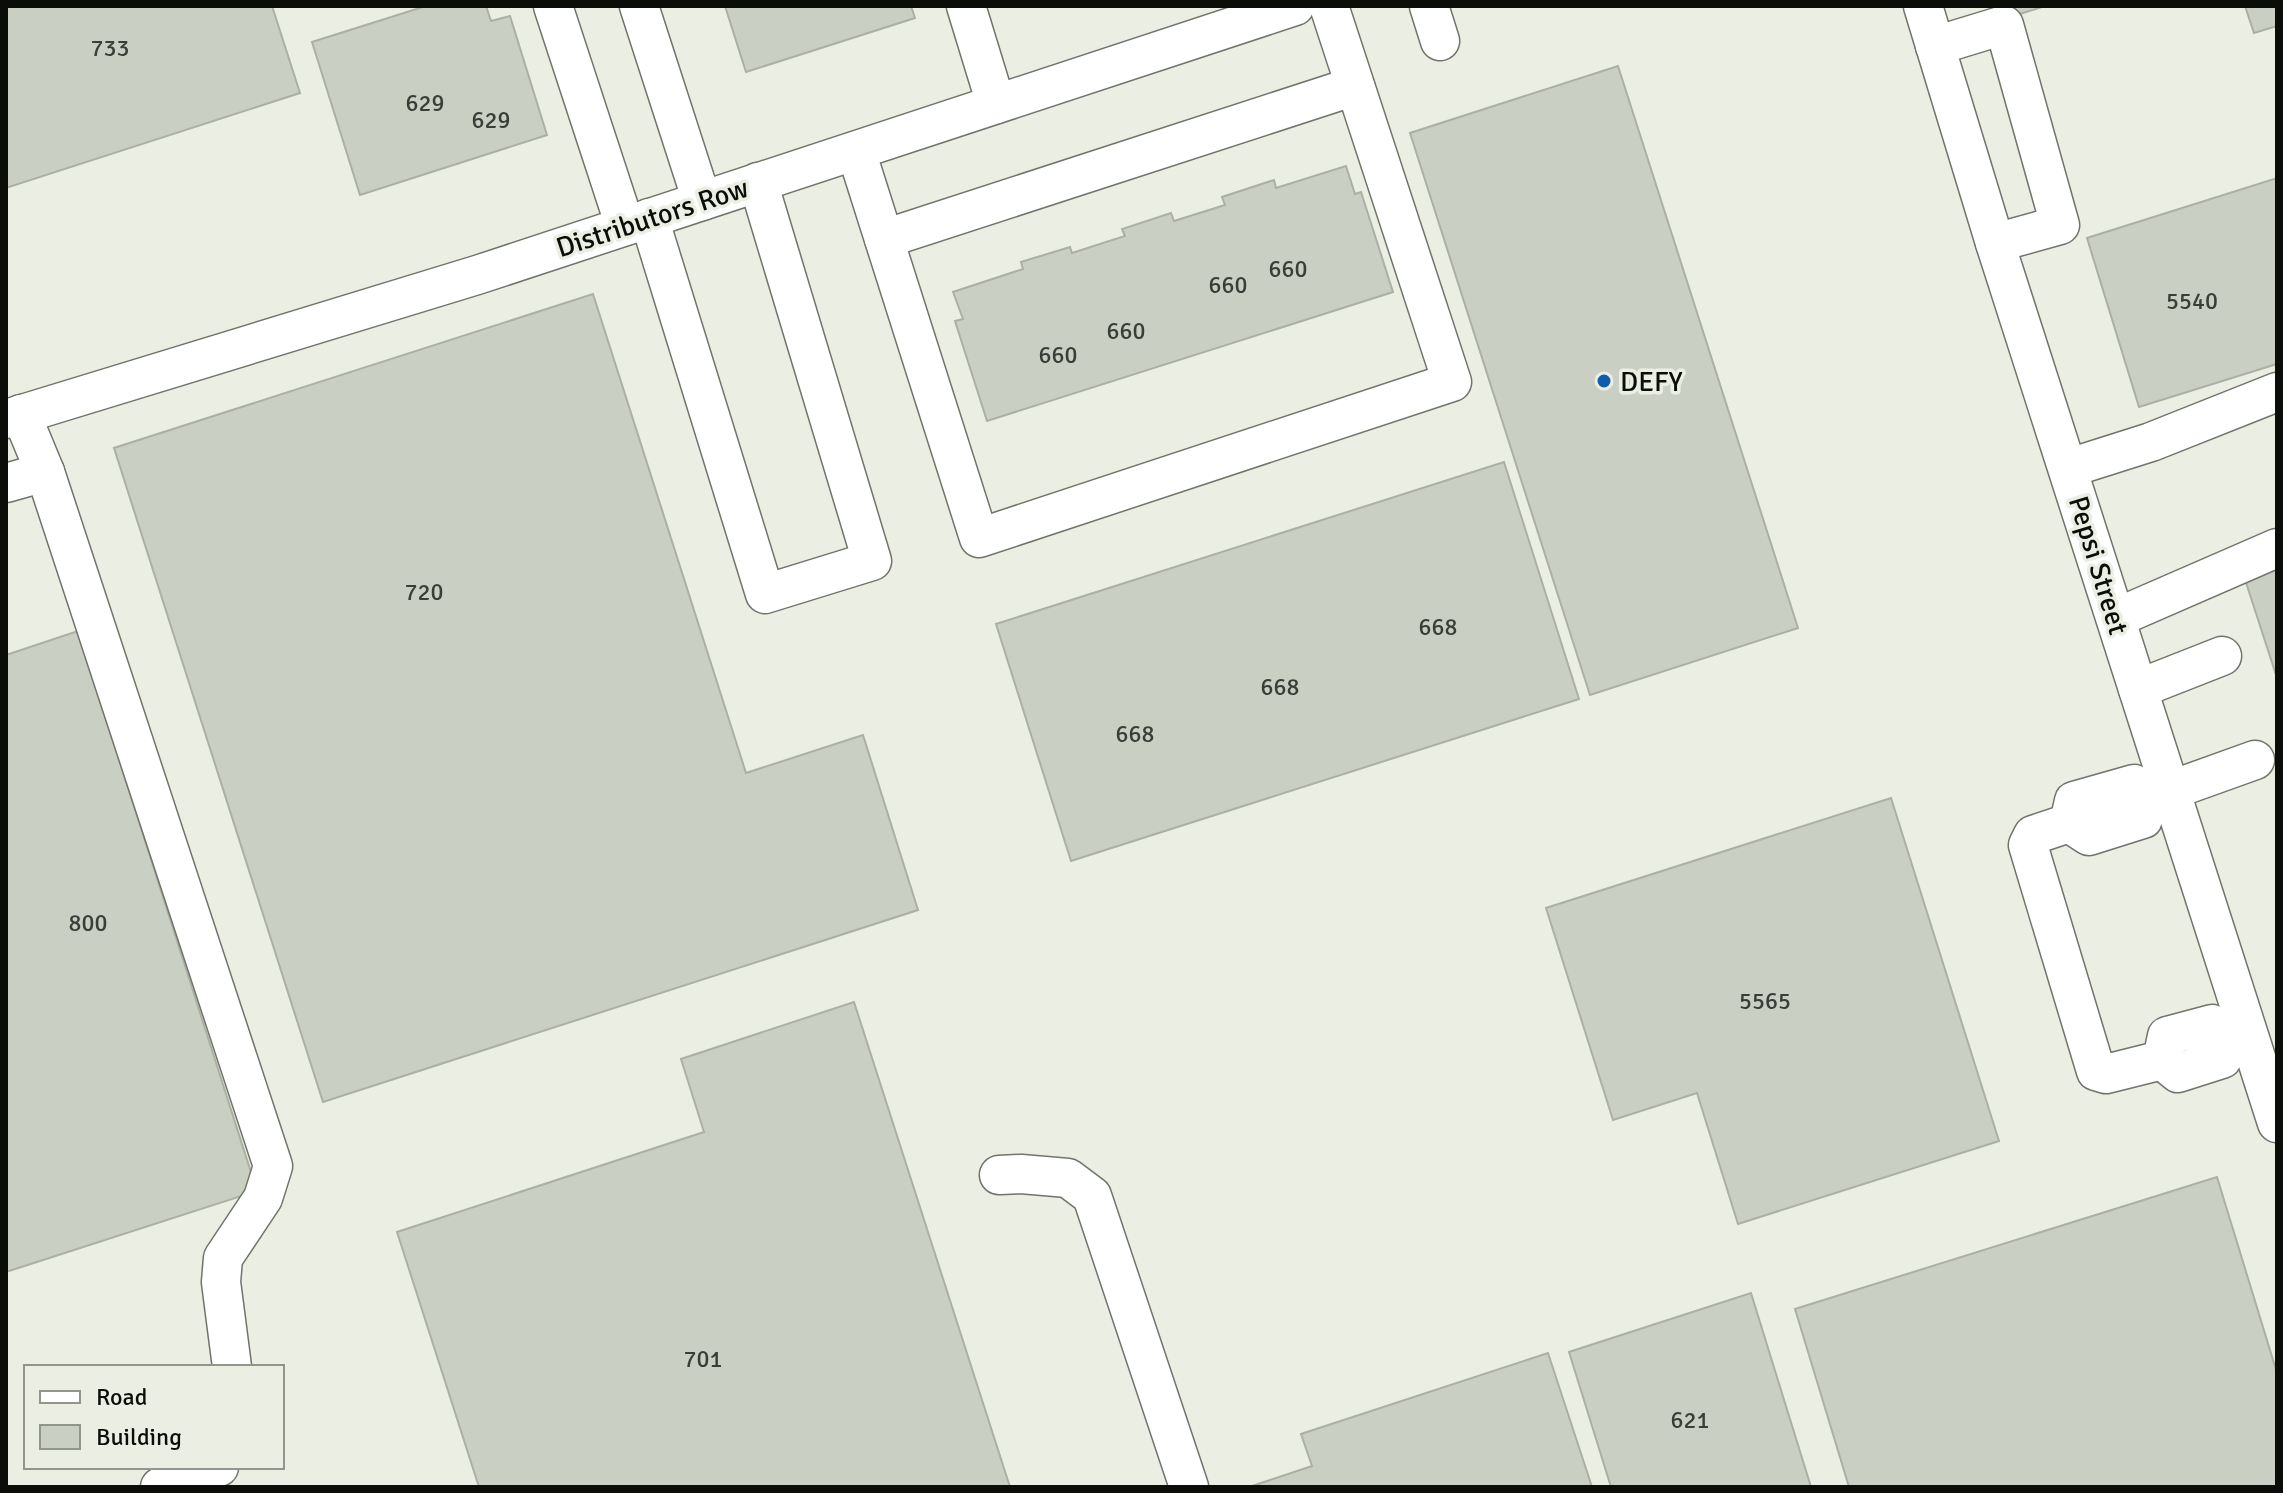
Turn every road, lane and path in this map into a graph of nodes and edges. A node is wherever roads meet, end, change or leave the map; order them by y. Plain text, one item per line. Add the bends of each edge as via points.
1 (553, 6) edge
2 (639, 6) edge
3 (966, 6) edge
4 (1295, 6) edge
5 (1329, 6) edge
6 (1923, 6) edge
7 (1234, 16) edge
8 (1935, 46) junction
9 (1355, 86) junction
10 (996, 104) junction
11 (856, 151) junction
12 (758, 182) junction
13 (702, 201) junction
14 (637, 222) junction
15 (884, 239) junction
16 (1995, 243) junction
17 (2277, 392) edge
18 (13, 416) edge
19 (2069, 468) junction
20 (45, 472) junction
21 (6, 483) edge
22 (2277, 548) edge
23 (2116, 618) junction
24 (2222, 656) dead end
25 (2138, 689) junction
26 (2255, 760) dead end
27 (2159, 794) junction
28 (2236, 1034) junction
29 (2277, 1123) edge
30 (999, 1175) dead end
31 (232, 1365) edge
32 (213, 1469) edge
33 (160, 1487) edge
34 (1189, 1487) edge

1 - 14 street
2 - 13 street
3 - 10 street
4 - 7 street, Distributors Row
5 - 9 street
6 - 8 street, Pepsi Street
7 - 10 street, Distributors Row
8 - 16 street, Pepsi Street
8 - 16 street via 2004,25 2060,225
9 - 15 street
9 - 15 street via 1452,382 979,538
10 - 11 street, Distributors Row
11 - 12 street, Distributors Row
11 - 15 street
12 - 13 street, Distributors Row
12 - 14 street via 872,561 765,594
13 - 14 street, Distributors Row
14 - 18 street, Distributors Row
16 - 19 street, Pepsi Street
17 - 19 street
18 - 20 street
19 - 23 street, Pepsi Street
20 - 21 street
20 - 31 street via 273,1166 263,1198 223,1258
22 - 23 street
23 - 25 street, Pepsi Street
24 - 25 street
25 - 27 street, Pepsi Street
26 - 27 street
27 - 28 street, Pepsi Street
27 - 28 street via 2143,819 2089,836 2069,823 2033,835 2028,845 2096,1071 2106,1074 2162,1060 2178,1073 2222,1059
28 - 29 street, Pepsi Street
30 - 34 street via 1068,1178 1092,1196
32 - 33 street

